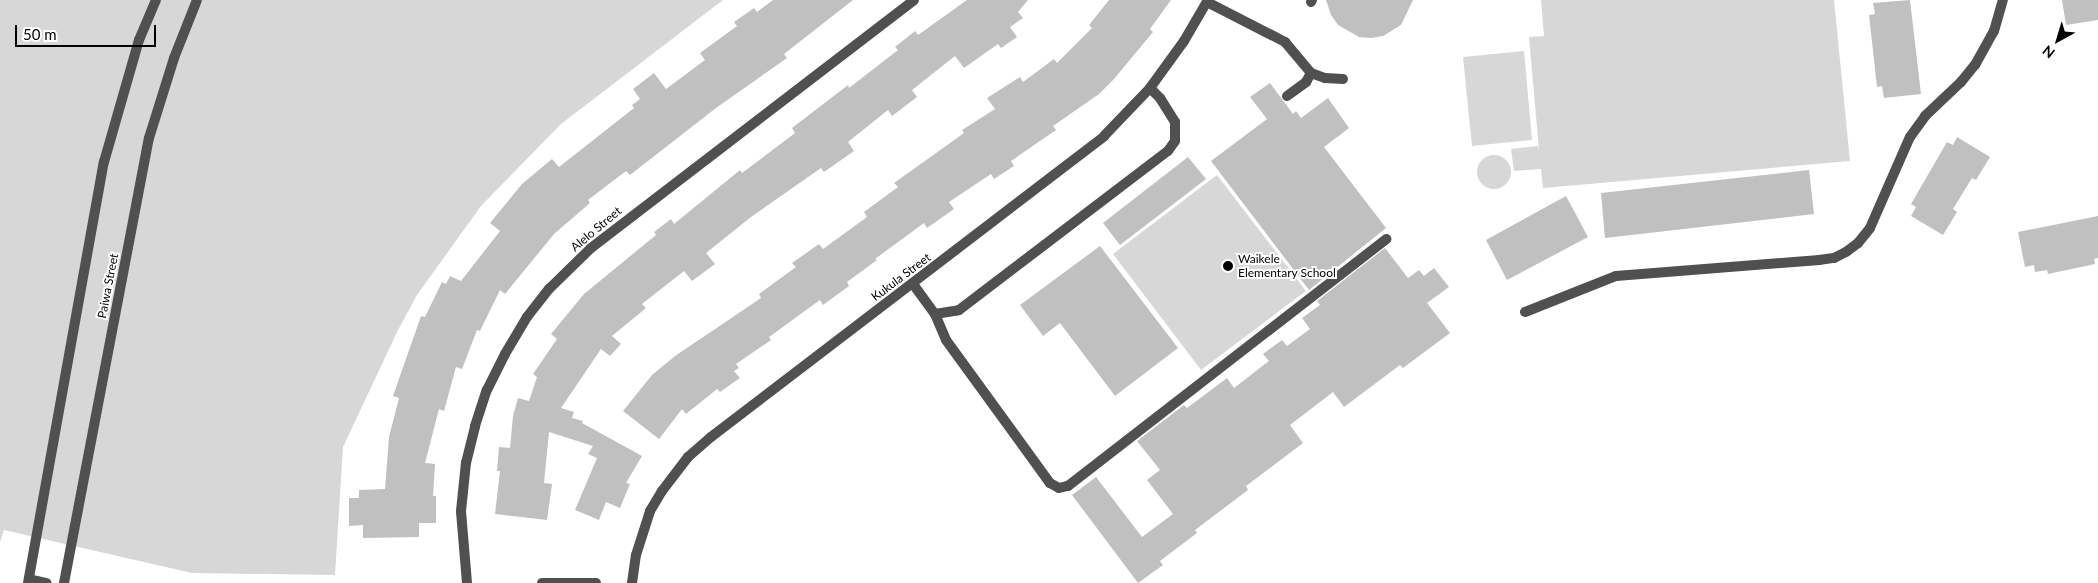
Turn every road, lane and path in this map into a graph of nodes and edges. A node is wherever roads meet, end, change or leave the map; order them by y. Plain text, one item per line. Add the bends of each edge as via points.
1 (156, 0) edge
2 (197, 0) edge
3 (914, 0) edge
4 (2003, 0) edge
5 (1207, 1) edge
6 (1312, 72) junction
7 (1344, 79) dead end
8 (1150, 88) junction
9 (1287, 96) dead end
10 (1386, 239) dead end
11 (913, 284) junction
12 (1525, 312) dead end
13 (936, 314) junction
14 (28, 581) edge
15 (47, 583) edge
16 (64, 583) edge
17 (467, 583) edge
18 (542, 583) edge
19 (596, 583) edge
20 (632, 583) edge

1 - 14 street, Paiwa Street via 139,40 104,162
2 - 16 street, Paiwa Street via 174,58 149,138
3 - 17 street, Alelo Street via 591,248 549,289 527,317 487,390 468,454 461,511
4 - 12 street via 1994,31 1975,65 1962,82 1925,116 1910,137 1870,228 1846,252 1819,260 1616,276
5 - 6 street via 1285,42
5 - 8 street, Kukula Street via 1184,41
6 - 7 street via 1325,78
6 - 9 street via 1306,82
8 - 11 street, Kukula Street via 1104,136
8 - 13 street via 1175,122 1175,141 1168,151 959,310
10 - 13 street via 1068,486 1059,488 1050,483 946,340
11 - 13 street
11 - 20 street, Kukula Street via 688,457 650,511 636,555
14 - 15 street
18 - 19 street

